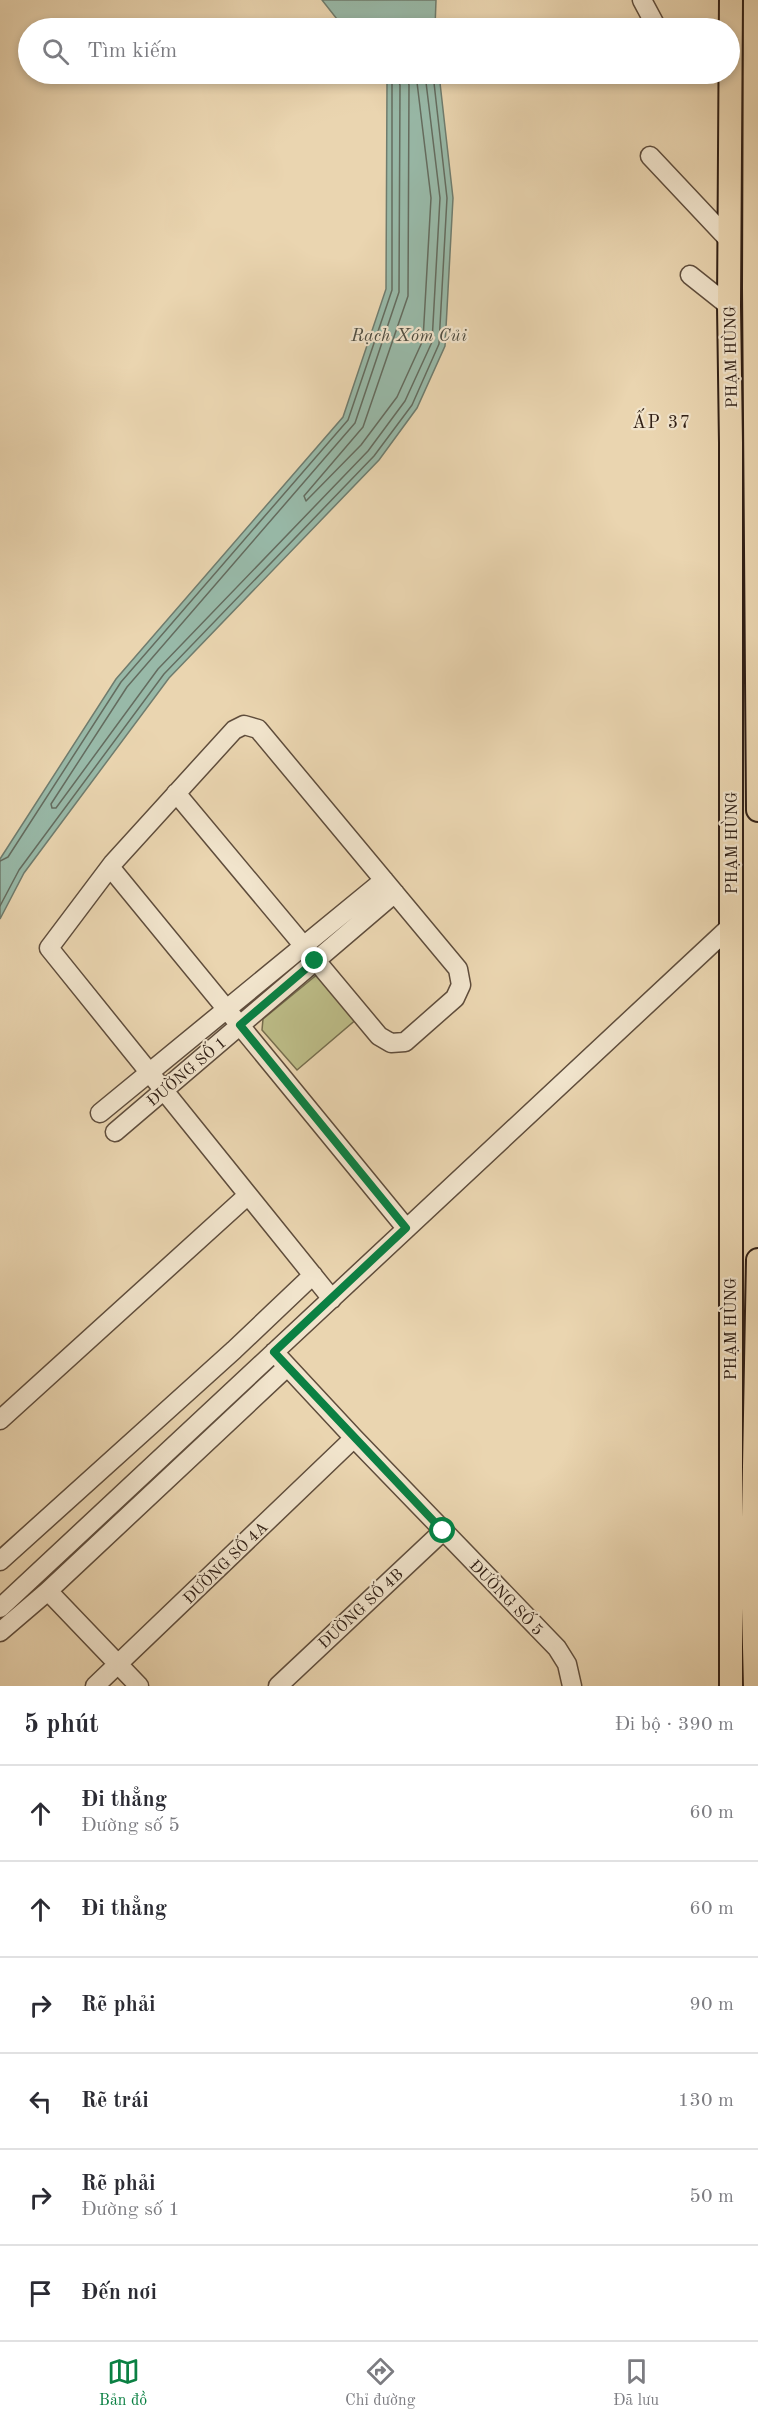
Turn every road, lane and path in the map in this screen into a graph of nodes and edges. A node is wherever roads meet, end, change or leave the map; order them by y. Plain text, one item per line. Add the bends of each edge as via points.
1 (642, 0) edge
2 (731, 0) edge
3 (755, 0) edge
4 (652, 18) edge
5 (731, 18) edge
6 (757, 80) edge
7 (730, 84) edge
8 (650, 156) dead end
9 (729, 240) junction
10 (690, 275) dead end
11 (729, 306) junction
12 (731, 494) junction
13 (757, 495) edge
14 (758, 768) edge
15 (176, 793) junction
16 (758, 810) edge
17 (110, 867) junction
18 (389, 886) junction
19 (732, 925) junction
20 (303, 947) junction
21 (315, 961) junction
22 (227, 1009) junction
23 (240, 1025) junction
24 (150, 1073) junction
25 (164, 1090) junction
26 (100, 1113) dead end
27 (115, 1132) dead end
28 (248, 1195) junction
29 (406, 1228) junction
30 (758, 1260) edge
31 (313, 1275) junction
32 (332, 1299) junction
33 (274, 1352) junction
34 (287, 1366) junction
35 (0, 1420) edge
36 (354, 1438) junction
37 (443, 1531) junction
38 (0, 1561) edge
39 (747, 1569) edge
40 (48, 1591) junction
41 (0, 1608) edge
42 (0, 1632) edge
43 (118, 1664) junction
44 (95, 1686) edge
45 (139, 1686) edge
46 (278, 1686) edge
47 (572, 1686) edge
48 (731, 1686) edge
49 (755, 1686) edge

1 - 4 street
2 - 5 main road, PHẠM HÙNG
3 - 6 main road, PHẠM HÙNG
6 - 13 main road, PHẠM HÙNG
7 - 9 main road, PHẠM HÙNG
8 - 9 street
9 - 11 main road, PHẠM HÙNG
10 - 11 street
11 - 12 main road, PHẠM HÙNG
12 - 13 street
12 - 19 main road, PHẠM HÙNG
13 - 14 main road, PHẠM HÙNG
14 - 16 main road, PHẠM HÙNG
15 - 17 street
15 - 18 street via 234,730 244,725 258,729
15 - 20 street
17 - 22 street
17 - 24 street via 49,948
18 - 20 street
18 - 21 street, ĐƯỜNG SỐ 1
18 - 21 street via 458,969 461,985 455,998 405,1042 391,1043 379,1036
19 - 29 street
19 - 39 main road, PHẠM HÙNG
20 - 21 street
20 - 22 street
21 - 23 street, ĐƯỜNG SỐ 1
22 - 23 street
22 - 24 street
23 - 25 street, ĐƯỜNG SỐ 1
23 - 29 street
24 - 25 street
24 - 26 street
25 - 27 street, ĐƯỜNG SỐ 1
25 - 28 street
28 - 31 street
28 - 35 street
29 - 32 street
30 - 39 main road, PHẠM HÙNG
31 - 32 street
31 - 38 street
32 - 33 street
33 - 34 street, ĐƯỜNG SỐ 5
33 - 41 street
34 - 36 street, ĐƯỜNG SỐ 5
34 - 40 street
36 - 37 street, ĐƯỜNG SỐ 5
36 - 43 street, ĐƯỜNG SỐ 4A
37 - 46 street, ĐƯỜNG SỐ 4B
37 - 47 street, ĐƯỜNG SỐ 5 via 557,1648 567,1664
39 - 48 main road, PHẠM HÙNG
39 - 49 main road, PHẠM HÙNG
40 - 42 street
40 - 43 street
43 - 44 street, ĐƯỜNG SỐ 4A
43 - 45 street

